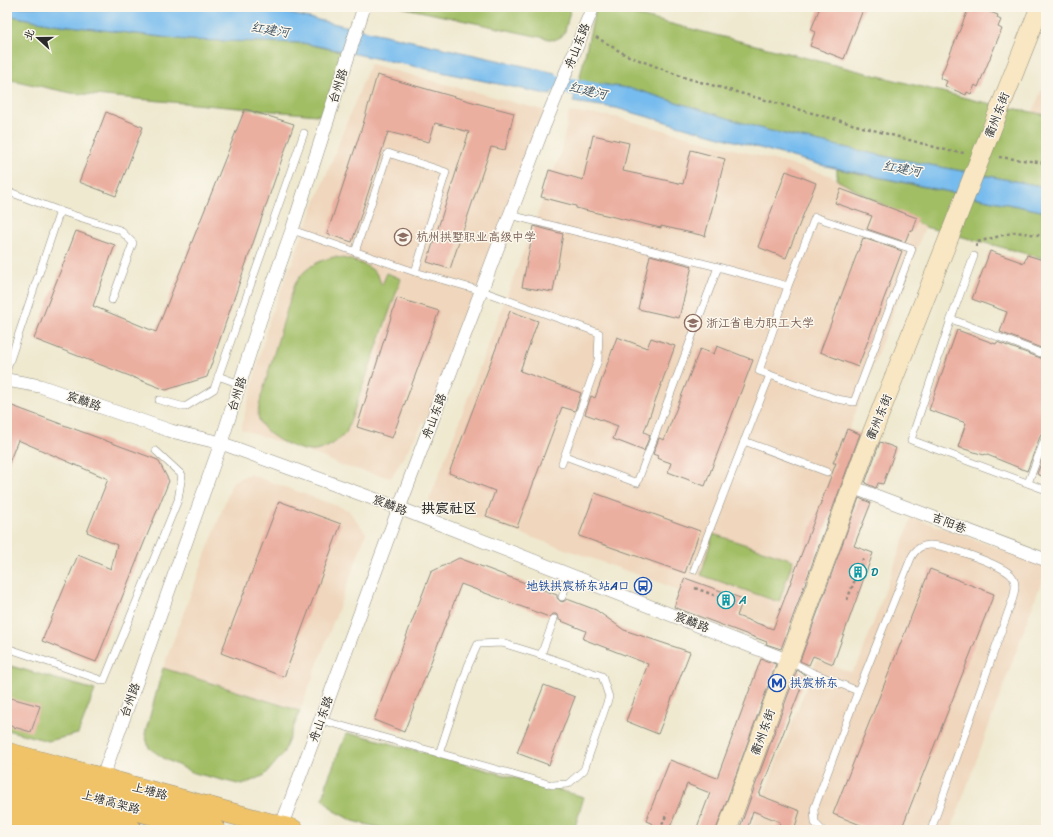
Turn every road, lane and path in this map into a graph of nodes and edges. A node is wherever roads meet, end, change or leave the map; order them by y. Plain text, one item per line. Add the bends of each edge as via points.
1 (364, 7) edge
2 (593, 7) edge
3 (1040, 7) edge
4 (584, 30) junction
5 (304, 133) dead end
6 (971, 154) dead end
7 (994, 156) dead end
8 (1046, 163) edge
9 (7, 192) edge
10 (60, 211) junction
11 (510, 215) junction
12 (292, 230) junction
13 (1046, 236) edge
14 (355, 252) junction
15 (974, 256) joint
16 (718, 266) junction
17 (415, 272) junction
18 (788, 286) junction
19 (482, 291) junction
20 (112, 300) dead end
21 (951, 319) junction
22 (1046, 355) edge
23 (7, 369) edge
24 (770, 375) junction
25 (218, 376) junction
26 (7, 380) edge
27 (240, 384) junction
28 (159, 400) dead end
29 (1046, 436) edge
30 (744, 441) junction
31 (221, 442) junction
32 (156, 452) dead end
33 (827, 472) dead end
34 (1028, 483) junction
35 (852, 487) junction
36 (1046, 490) edge
37 (399, 508) junction
38 (863, 559) dead end
39 (1046, 560) edge
40 (694, 570) dead end
41 (570, 576) junction
42 (695, 588) dead end
43 (562, 597) dead end
44 (847, 600) dead end
45 (734, 603) dead end
46 (554, 619) dead end
47 (7, 648) edge
48 (541, 655) junction
49 (789, 661) junction
50 (858, 691) junction
51 (321, 720) junction
52 (7, 753) edge
53 (440, 754) junction
54 (7, 775) edge
55 (102, 779) junction
56 (7, 797) edge
57 (667, 813) dead end
58 (14, 822) edge
59 (287, 828) edge
60 (213, 829) edge
61 (730, 829) edge
62 (64, 830) edge
63 (131, 830) edge
64 (660, 830) edge
65 (822, 830) edge
66 (931, 830) edge

1 - 12 street, 台州路
2 - 4 street, 舟山东路
3 - 35 street, 衢州东街, bridge
4 - 6 path via 626,55 686,78 949,151
4 - 11 street, 舟山东路
5 - 25 lane
7 - 8 path
9 - 10 lane
10 - 20 lane via 120,230 133,243
10 - 23 lane
11 - 16 lane
11 - 19 street, 舟山东路
12 - 14 lane
12 - 27 street, 台州路
13 - 15 path via 1015,232 977,242
14 - 17 lane
14 - 17 lane via 388,153 446,172
15 - 21 lane
16 - 18 lane
16 - 19 lane via 637,483 563,460 598,360 599,333
17 - 19 lane
18 - 24 lane via 759,371
18 - 24 lane via 815,217 912,249 854,402 838,399
19 - 37 street, 舟山东路
21 - 22 lane
21 - 34 lane via 911,440
24 - 30 lane
25 - 27 lane
25 - 28 lane via 214,389 185,407
26 - 31 street, 宸麟路 via 40,386 171,431
27 - 31 street, 台州路
29 - 34 lane
30 - 33 lane
30 - 40 lane
31 - 37 street, 宸麟路
31 - 55 street, 台州路
32 - 47 lane via 182,475 178,500 104,681
34 - 36 lane
35 - 39 street, 吉阳巷
35 - 49 street, 衢州东街
37 - 41 street, 宸麟路
37 - 51 street, 舟山东路
38 - 44 path
41 - 43 lane
41 - 49 street, 宸麟路
42 - 45 path
46 - 48 lane
48 - 53 lane via 502,643 478,644 468,666
48 - 53 lane via 602,676 609,696 584,770 568,784 552,785
49 - 50 lane
49 - 61 street, 衢州东街
50 - 65 lane via 814,809 815,823
50 - 66 lane via 916,550 929,545 944,546 1003,569 1011,576 1016,586 1014,598
51 - 53 lane
51 - 59 street, 舟山东路
52 - 55 main road, 上塘路
54 - 60 highway, 上塘高架路
55 - 59 main road, 上塘路
56 - 63 highway, 上塘高架路
57 - 64 path
58 - 62 main road

